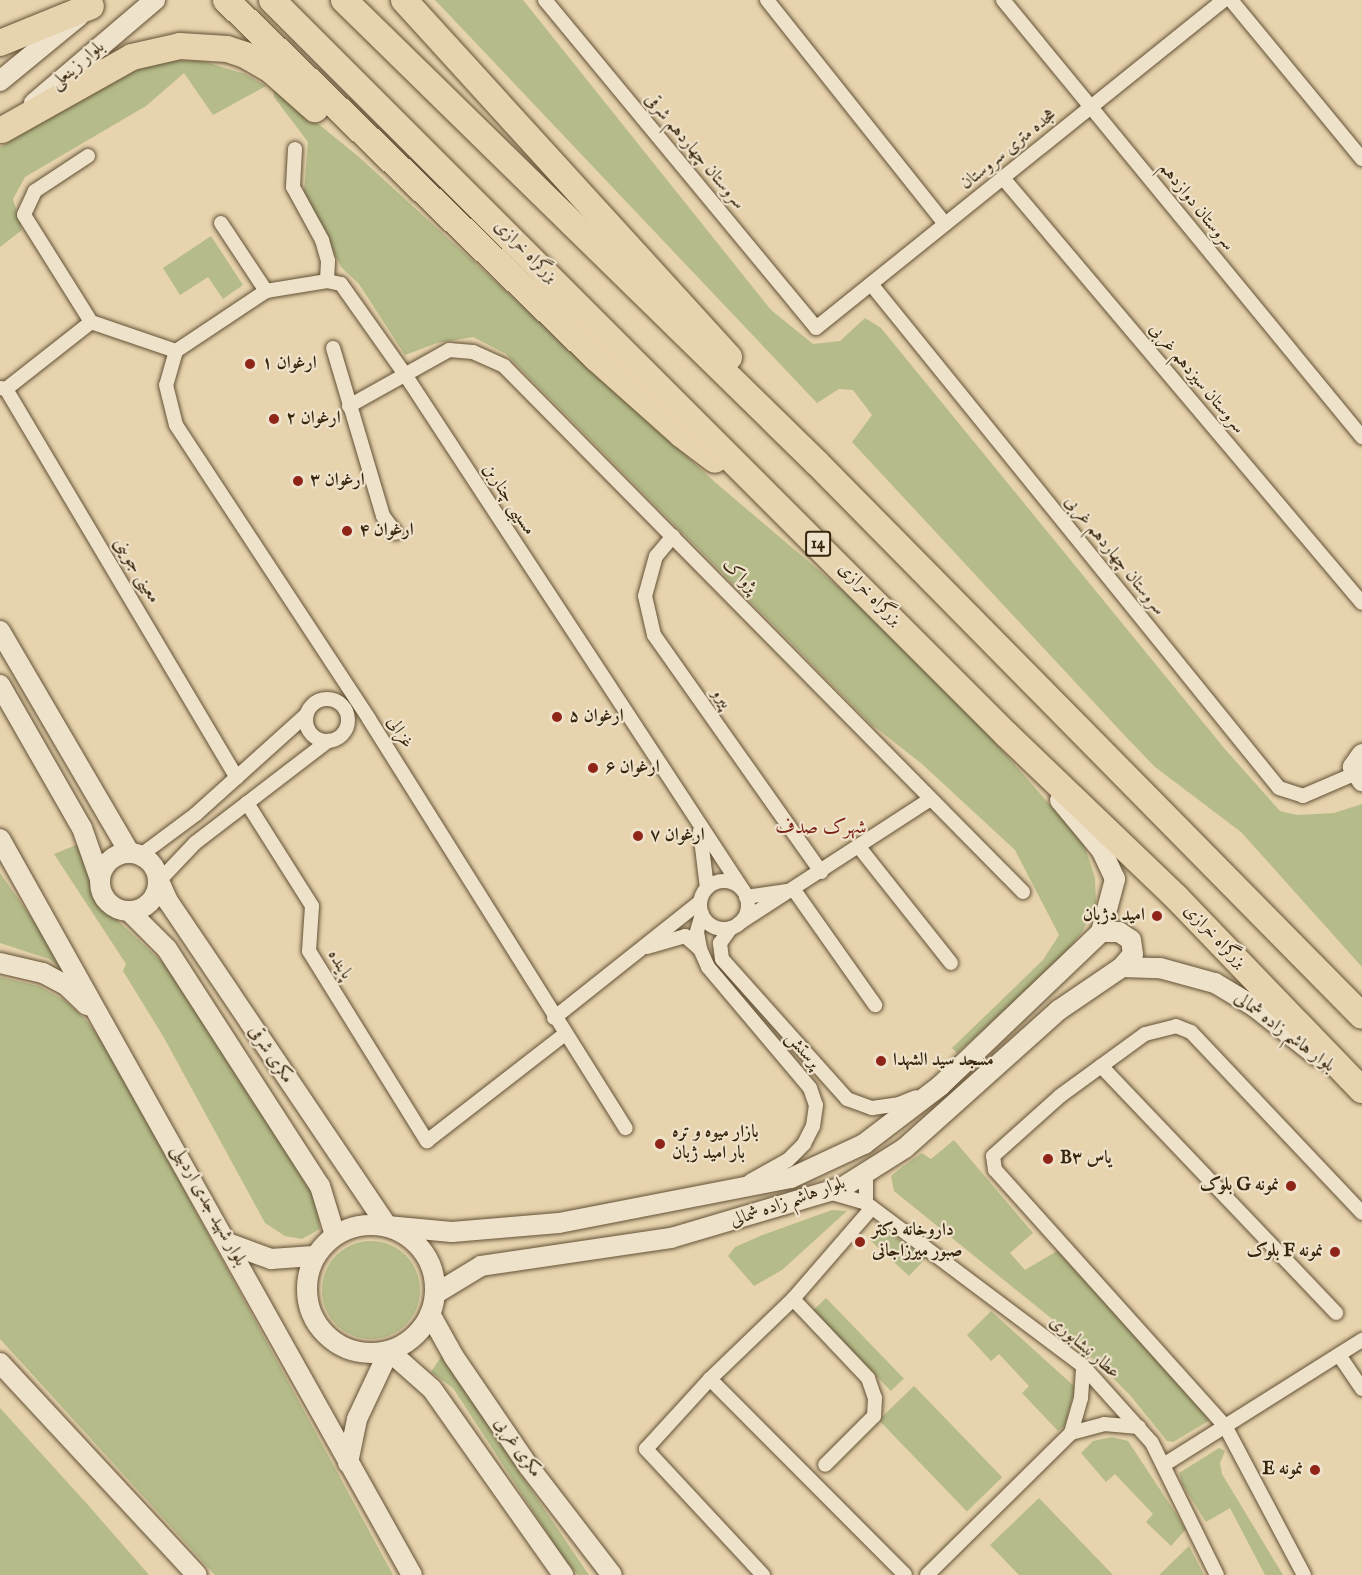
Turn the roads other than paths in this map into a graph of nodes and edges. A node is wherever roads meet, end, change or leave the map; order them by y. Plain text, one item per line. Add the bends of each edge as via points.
1 (155, 0) edge
2 (226, 0) edge
3 (272, 0) edge
4 (344, 0) edge
5 (404, 0) edge
6 (545, 0) edge
7 (767, 0) edge
8 (1003, 0) edge
9 (1224, 0) edge
10 (1231, 0) edge
11 (95, 3) edge
12 (0, 43) edge
13 (0, 81) edge
14 (1091, 107) junction
15 (1, 130) edge
16 (295, 149) dead end
17 (88, 156) dead end
18 (1362, 159) edge
19 (1003, 178) junction
20 (221, 223) dead end
21 (455, 223) junction
22 (945, 224) junction
23 (327, 281) junction
24 (871, 284) junction
25 (266, 291) junction
26 (91, 322) junction
27 (816, 328) joint
28 (333, 348) dead end
29 (176, 351) junction
30 (404, 373) junction
31 (3, 389) edge
32 (350, 406) junction
33 (1362, 437) edge
34 (817, 463) junction
35 (784, 510) junction
36 (396, 533) dead end
37 (674, 536) junction
38 (1362, 603) edge
39 (0, 631) edge
40 (342, 679) junction
41 (0, 685) edge
42 (318, 701) junction
43 (364, 711) junction
44 (307, 714) junction
45 (348, 726) junction
46 (1007, 735) junction
47 (328, 741) junction
48 (1362, 754) edge
49 (237, 778) junction
50 (1358, 778) edge
51 (929, 800) junction
52 (247, 803) junction
53 (700, 828) junction
54 (0, 839) edge
55 (858, 847) junction
56 (135, 854) junction
57 (821, 872) junction
58 (100, 879) junction
59 (159, 881) junction
60 (707, 888) junction
61 (794, 890) junction
62 (1023, 892) dead end
63 (744, 894) junction
64 (701, 908) junction
65 (129, 911) junction
66 (734, 926) junction
67 (1101, 932) junction
68 (647, 947) junction
69 (699, 949) junction
70 (0, 963) edge
71 (951, 963) dead end
72 (1122, 967) junction
73 (874, 1005) dead end
74 (1362, 1016) edge
75 (554, 1018) junction
76 (565, 1034) junction
77 (129, 1064) junction
78 (1101, 1066) junction
79 (940, 1086) junction
80 (1362, 1091) edge
81 (627, 1128) dead end
82 (866, 1172) junction
83 (731, 1192) junction
84 (827, 1192) junction
85 (868, 1206) junction
86 (1362, 1213) edge
87 (387, 1226) junction
88 (335, 1235) junction
89 (230, 1244) junction
90 (314, 1256) junction
91 (435, 1294) junction
92 (793, 1299) junction
93 (1336, 1313) dead end
94 (430, 1314) junction
95 (1362, 1340) edge
96 (389, 1351) junction
97 (1339, 1355) junction
98 (0, 1363) edge
99 (1083, 1366) junction
100 (710, 1379) junction
101 (1362, 1389) edge
102 (1225, 1426) junction
103 (1139, 1427) junction
104 (1071, 1433) junction
105 (348, 1463) junction
106 (1165, 1464) junction
107 (825, 1465) dead end
108 (197, 1575) edge
109 (412, 1575) edge
110 (563, 1575) edge
111 (612, 1575) edge
112 (764, 1575) edge
113 (905, 1575) edge
114 (927, 1575) edge
115 (1217, 1575) edge
116 (1304, 1575) edge

1 - 15 street, بلوار زینعلی
2 - 21 highway
3 - 35 highway, بزرگراه خرازی / 14
4 - 34 highway
5 - 34 highway via 699,321
6 - 27 street, سروستان چهاردهم شرقی
7 - 22 street
8 - 14 street, سروستان دوازدهم
9 - 14 street, هجده متری سروستان
10 - 18 street
11 - 12 highway
11 - 13 street, بلوار زینعلی
14 - 19 street, هجده متری سروستان
14 - 33 street, سروستان دوازدهم
15 - 21 highway via 132,57 180,46 227,49 271,70 347,138
16 - 23 street via 293,187 322,240 328,261
17 - 26 street via 35,191 24,215
19 - 22 street, هجده متری سروستان
19 - 38 street, سروستان سیزدهم غربی
20 - 25 street
21 - 35 highway via 682,435
22 - 24 street, هجده متری سروستان
23 - 25 street
23 - 30 street, مسیبی چناربن via 341,284 353,297
24 - 27 street, هجده متری سروستان
24 - 50 street, سروستان چهاردهم غربی via 1279,788 1303,796
25 - 29 street
26 - 29 street
26 - 31 street
28 - 32 street
29 - 40 street, غزالی via 166,385 176,424
30 - 32 street, پژواک
30 - 37 street, پژواک via 449,350 472,352 504,366
30 - 53 street, مسیبی چناربن
31 - 49 street, معینی جوینی
32 - 36 street via 383,516
34 - 74 highway
35 - 46 highway, بزرگراه خرازی / 14
37 - 51 street, پژواک
37 - 57 street, پیرو via 656,556 645,596 654,635
39 - 56 street
40 - 42 street
40 - 43 street, غزالی
41 - 58 street via 82,828
42 - 44 street
42 - 45 street via 338,702 347,712
43 - 45 street
43 - 75 street, غزالی
44 - 47 street via 310,733
44 - 49 street
45 - 47 street via 340,737
46 - 67 street, بلوار هاشم زاده شمالی via 1102,851 1115,879 1111,906
46 - 80 highway, بزرگراه خرازی / 14 via 1176,897
47 - 52 street
48 - 50 street via 1353,767
49 - 56 street via 161,843
51 - 55 street
51 - 62 street, پژواک
52 - 59 street via 195,843
52 - 76 street, پاینده via 312,906 309,951 427,1140
53 - 60 street
53 - 63 street, مسیبی چناربن
54 - 77 street, بلوار شهید جدی اردبیلی
55 - 57 street
55 - 71 street
56 - 58 street via 112,858
56 - 59 street via 154,865
57 - 61 street
58 - 65 street via 105,898 120,910
59 - 65 street via 147,906
59 - 87 street, مکری شرقی via 194,940
60 - 63 street via 729,881
60 - 64 street
61 - 63 street
61 - 66 street
61 - 73 street
63 - 66 street via 746,912
64 - 66 street via 716,928
64 - 68 street
64 - 69 street
65 - 88 street, مکری شرقی via 167,949 313,1176
66 - 79 street, پرستش via 720,943 722,958 846,1099 858,1105 884,1107
67 - 72 street via 1119,932 1131,940 1133,954
67 - 79 street, بلوار هاشم زاده شمالی
68 - 69 street via 685,936
68 - 75 street
69 - 83 street, پرستش via 731,997 810,1088 816,1105 813,1126 788,1160
70 - 77 street via 43,973 66,985 85,1002
72 - 80 street, بلوار هاشم زاده شمالی via 1160,968 1215,983 1255,1007
72 - 82 street, بلوار هاشم زاده شمالی via 1059,1010 905,1148
75 - 76 street, غزالی
76 - 81 street, غزالی
77 - 89 street, بلوار شهید جدی اردبیلی
78 - 86 street via 1145,1034 1176,1026 1191,1032
78 - 93 street
78 - 102 street via 1060,1096 993,1156 995,1170
79 - 83 street, بلوار هاشم زاده شمالی via 864,1144 791,1178
82 - 84 street, بلوار هاشم زاده شمالی
82 - 85 street
83 - 87 street, بلوار هاشم زاده شمالی via 559,1223 452,1232
84 - 85 street
84 - 91 street, بلوار هاشم زاده شمالی via 671,1238 481,1266
85 - 92 street
85 - 99 street, عطار نیشابوری
87 - 88 street via 369,1224
87 - 91 street via 403,1233 423,1251 434,1276
88 - 90 street
89 - 90 street via 271,1258
89 - 105 street, بلوار شهید جدی اردبیلی
90 - 96 street via 306,1286 317,1325 331,1340 349,1350 369,1354
91 - 94 street
92 - 100 street
92 - 107 street via 868,1378 875,1398 874,1416
94 - 96 street via 407,1343
94 - 111 street, مکری غربی via 454,1357 529,1467
95 - 97 street
96 - 105 street via 357,1419
96 - 110 street, مکری غربی via 432,1389
97 - 101 street
97 - 102 street
98 - 108 street
99 - 103 street, عطار نیشابوری
99 - 104 street via 1081,1398
100 - 112 street via 646,1449
100 - 113 street
102 - 106 street
102 - 116 street
103 - 104 street via 1104,1424
103 - 106 street, عطار نیشابوری
104 - 114 street
105 - 109 street, بلوار شهید جدی اردبیلی
106 - 115 street, عطار نیشابوری

